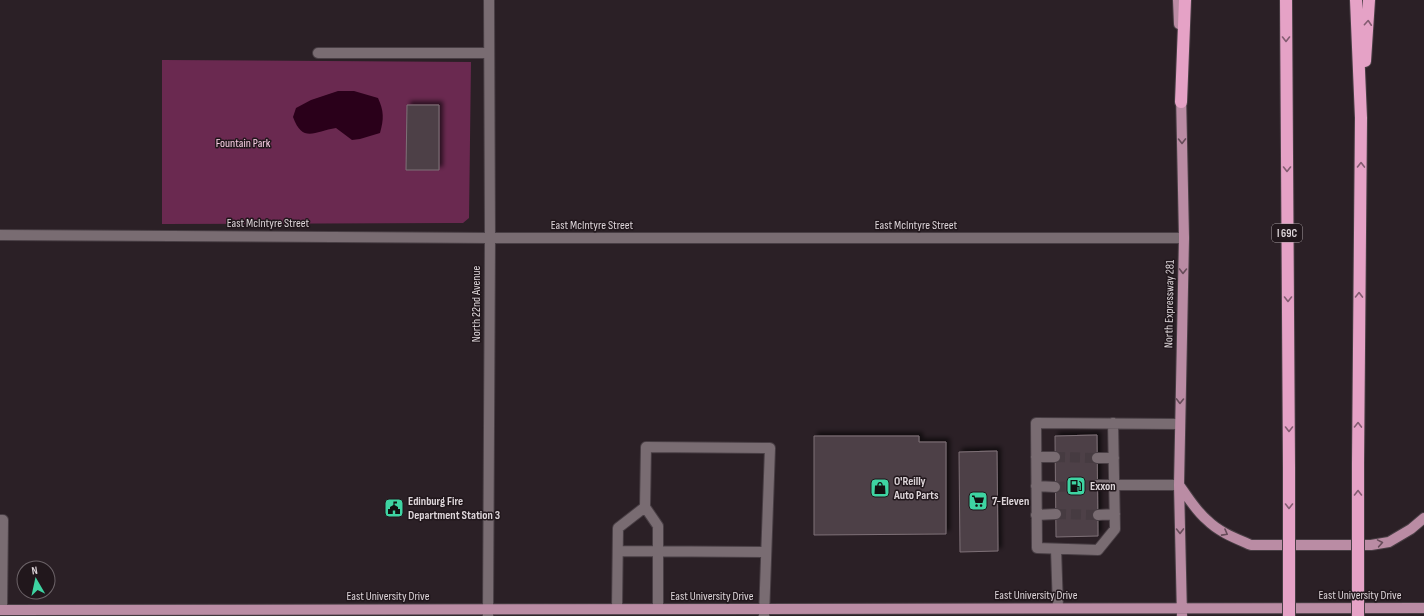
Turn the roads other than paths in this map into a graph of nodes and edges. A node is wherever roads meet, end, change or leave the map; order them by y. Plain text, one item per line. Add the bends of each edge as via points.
1 (489, 0) edge
2 (1178, 0) edge
3 (1185, 0) edge
4 (1286, 0) edge
5 (1356, 0) edge
6 (1369, 0) edge
7 (318, 53) dead end
8 (489, 53) junction
9 (1181, 102) junction
10 (1361, 118) junction
11 (0, 235) edge
12 (490, 238) junction
13 (1184, 238) junction
14 (1113, 424) junction
15 (1180, 424) junction
16 (1036, 457) junction
17 (1055, 457) tunnel mouth
18 (1097, 458) tunnel mouth
19 (1114, 458) junction
20 (1097, 485) tunnel mouth
21 (1114, 485) junction
22 (1179, 485) junction
23 (1036, 486) junction
24 (1055, 487) tunnel mouth
25 (645, 507) junction
26 (1056, 514) tunnel mouth
27 (1115, 514) junction
28 (1036, 515) junction
29 (1098, 515) tunnel mouth
30 (1424, 518) edge
31 (0, 520) edge
32 (1056, 549) junction
33 (618, 551) junction
34 (658, 551) junction
35 (766, 552) junction
36 (1058, 608) junction
37 (1424, 608) edge
38 (617, 609) junction
39 (658, 609) junction
40 (1, 610) edge
41 (629, 612) edge
42 (684, 612) edge
43 (764, 612) edge
44 (834, 612) edge
45 (892, 612) edge
46 (961, 612) edge
47 (1182, 612) edge
48 (30, 613) edge
49 (114, 613) edge
50 (198, 613) edge
51 (254, 613) edge
52 (385, 613) edge
53 (488, 613) edge
54 (569, 613) edge
55 (1289, 616) edge
56 (1358, 616) edge

1 - 8 street, North 22nd Avenue
2 - 9 main road, North Expressway 281
3 - 9 highway
4 -> 55 highway, I 69C, bridge
5 - 10 highway
10 -> 6 highway
7 - 8 street
8 - 12 street, North 22nd Avenue
9 -> 13 main road, North Expressway 281
56 -> 10 highway, bridge
11 - 12 street, East McIntyre Street
12 - 13 street, East McIntyre Street
12 - 53 street, North 22nd Avenue
13 -> 15 main road, North Expressway 281
14 - 15 street
14 - 16 street via 1036,423
14 - 19 street
15 - 22 main road, North Expressway 281
16 - 17 street
16 - 23 street
18 - 19 street
19 - 21 street
20 - 21 street
21 - 22 street
21 - 27 street
22 -> 30 main road via 1206,520 1251,545 1371,545 1389,542
22 -> 47 main road, North Expressway 281
23 - 24 street
23 - 28 street
25 - 33 street via 618,528
25 - 34 street via 658,526
25 - 35 street via 646,447 770,448
26 - 28 street
27 - 29 street
27 - 32 street via 1115,528 1098,550
28 - 32 street via 1037,548
31 - 40 street via 3,520
32 - 36 street
33 - 34 street
33 - 38 street
34 - 35 street
34 - 39 street
35 - 43 street
36 - 46 main road, East University Drive
36 - 47 main road, East University Drive
37 - 47 main road, East University Drive
38 - 41 main road, East University Drive
38 - 54 main road, East University Drive
39 - 41 main road, East University Drive
39 - 42 main road, East University Drive
40 - 48 main road, East University Drive
42 - 43 main road, East University Drive
43 - 44 main road, East University Drive
44 - 45 main road, East University Drive
45 - 46 main road, East University Drive
48 - 49 main road, East University Drive
49 - 50 main road, East University Drive
50 - 51 main road, East University Drive
51 - 52 main road, East University Drive
52 - 53 main road, East University Drive
53 - 54 main road, East University Drive

